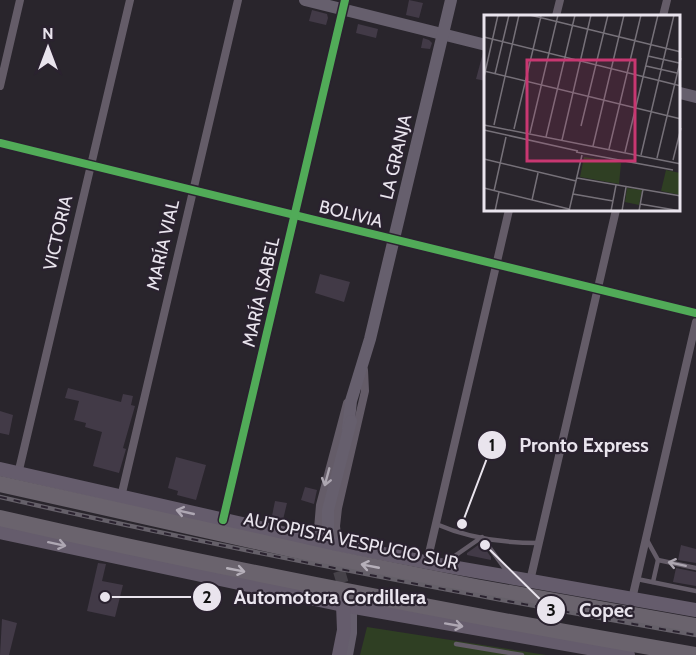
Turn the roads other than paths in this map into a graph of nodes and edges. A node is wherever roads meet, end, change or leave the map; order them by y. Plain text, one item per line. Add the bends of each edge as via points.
1 (20, 0) edge
2 (130, 0) edge
3 (238, 0) edge
4 (305, 0) edge
5 (451, 0) edge
6 (560, 0) edge
7 (667, 0) edge
8 (344, 5) edge
9 (556, 15) edge
10 (663, 15) edge
11 (443, 34) junction
12 (484, 44) edge
13 (0, 86) edge
14 (681, 93) edge
15 (696, 97) edge
16 (0, 142) edge
17 (91, 165) junction
18 (193, 190) junction
19 (508, 212) edge
20 (616, 212) edge
21 (294, 215) junction
22 (395, 240) junction
23 (495, 264) junction
24 (597, 288) junction
25 (696, 313) edge
26 (696, 322) edge
27 (366, 356) junction
28 (364, 370) junction
29 (356, 381) junction
30 (348, 429) junction
31 (0, 470) edge
32 (18, 474) junction
33 (0, 484) edge
34 (121, 497) junction
35 (0, 518) edge
36 (222, 520) junction
37 (436, 524) junction
38 (0, 532) edge
39 (323, 537) junction
40 (482, 537) junction
41 (646, 538) junction
42 (538, 543) junction
43 (338, 545) junction
44 (658, 560) junction
45 (427, 562) junction
46 (441, 565) junction
47 (696, 568) edge
48 (511, 578) junction
49 (637, 579) junction
50 (530, 581) junction
51 (653, 582) junction
52 (696, 591) edge
53 (632, 599) junction
54 (347, 610) junction
55 (696, 610) edge
56 (696, 626) edge
57 (456, 644) dead end
58 (339, 655) edge
59 (347, 655) edge
60 (522, 655) edge
61 (628, 655) edge
62 (696, 655) edge

1 - 13 street
2 - 17 street, VICTORIA
3 - 18 street, MARÍA VIAL
4 - 8 main road
5 - 11 main road, LA GRANJA
6 - 9 street
7 - 10 street
8 - 11 main road
8 - 21 street, MARÍA ISABEL
11 - 12 main road
11 - 22 main road, LA GRANJA
14 - 15 main road
16 - 17 street, BOLIVIA
17 - 18 street, BOLIVIA
17 - 32 street, VICTORIA
18 - 21 street, BOLIVIA
18 - 34 street, MARÍA VIAL
19 - 23 street
20 - 24 street
21 - 22 street, BOLIVIA
21 - 36 street, MARÍA ISABEL
22 - 23 street, BOLIVIA
22 - 27 main road, LA GRANJA
23 - 24 street, BOLIVIA
23 - 37 street
24 - 25 street, BOLIVIA
24 - 42 street
26 - 41 street
27 - 28 main road, LA GRANJA
27 - 29 main road, LA GRANJA
28 - 30 main road, LA GRANJA
28 - 43 street, LA GRANJA via 365,391 336,517
29 - 30 main road, LA GRANJA
29 -> 39 street, LA GRANJA via 342,418 320,505
30 - 39 main road, LA GRANJA
31 - 32 main road
32 - 34 main road
56 -> 33 highway, AUTOPISTA VESPUCIO SUR via 332,558
36 -> 34 main road
35 -> 62 highway via 379,599
36 - 39 main road
37 - 40 lane via 453,532
37 - 45 street
38 -> 54 main road
39 - 43 main road
40 - 42 lane via 509,543
40 - 46 lane
40 - 48 lane
41 - 44 lane
41 - 49 street
42 - 50 street
43 - 45 main road
47 -> 44 lane
44 - 51 lane
45 - 46 main road
46 - 48 main road
48 - 50 main road
49 - 51 lane
49 - 53 street
50 - 53 main road
51 - 52 lane
53 - 55 main road
54 - 58 main road
54 - 59 main road via 351,633
54 -> 61 main road
57 - 60 lane

